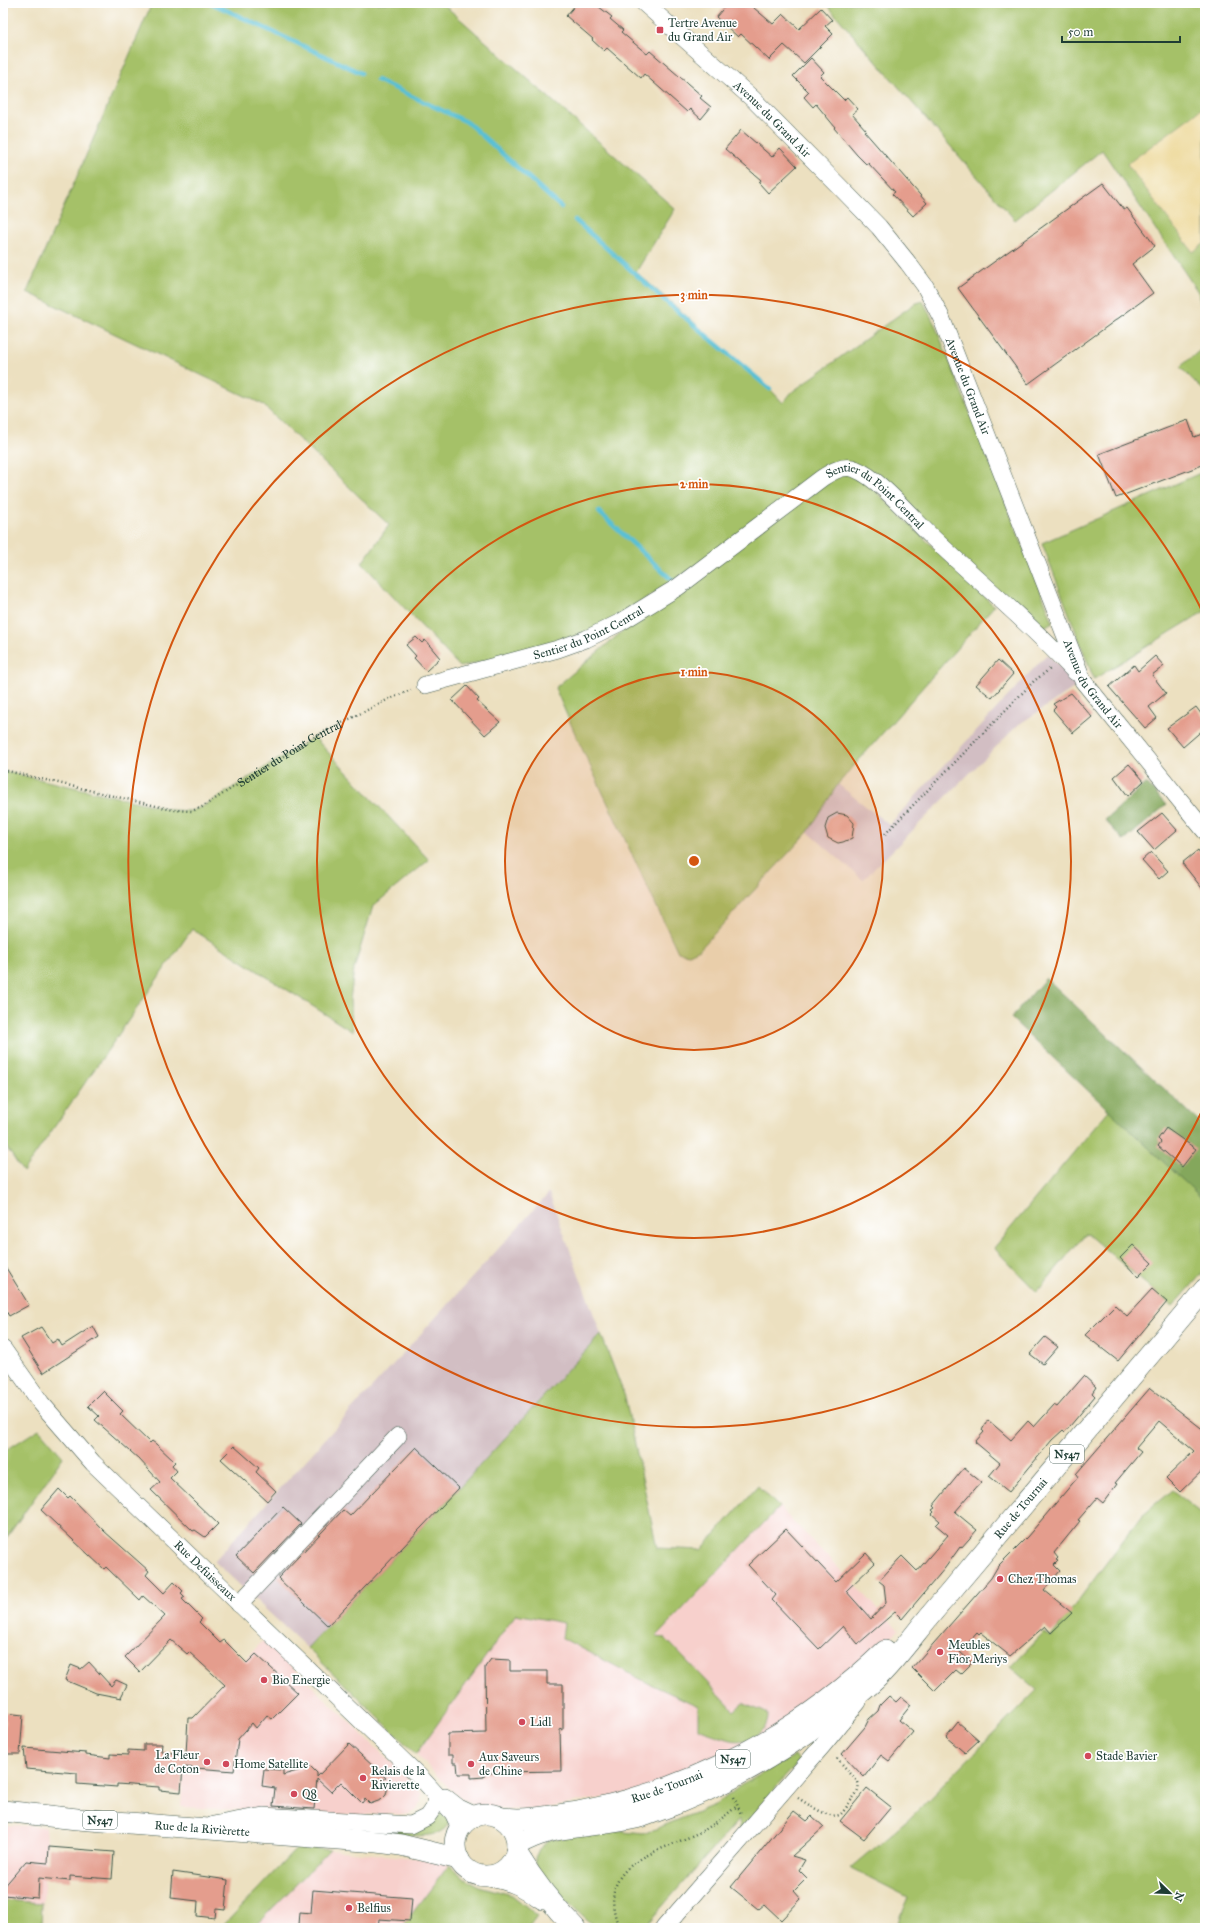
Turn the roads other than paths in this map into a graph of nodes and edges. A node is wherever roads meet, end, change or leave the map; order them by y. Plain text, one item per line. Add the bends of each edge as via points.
1 (644, 3) edge
2 (1083, 681) junction
3 (425, 685) road end
4 (1205, 831) edge
5 (1205, 1289) edge
6 (3, 1349) edge
7 (398, 1436) dead end
8 (239, 1604) junction
9 (928, 1617) junction
10 (876, 1679) junction
11 (797, 1722) junction
12 (725, 1763) junction
13 (750, 1769) junction
14 (423, 1780) junction
15 (435, 1795) junction
16 (668, 1807) junction
17 (3, 1811) edge
18 (502, 1818) junction
19 (464, 1826) junction
20 (198, 1828) junction
21 (401, 1845) junction
22 (517, 1848) junction
23 (459, 1859) junction
24 (489, 1876) junction
25 (555, 1908) junction
26 (575, 1928) edge
27 (664, 1928) edge

1 - 2 street, Avenue du Grand Air via 754,99 879,227 925,286 944,323
2 - 3 street, Sentier du Point Central via 1064,660 931,537 874,479 848,467 822,478 678,587 621,622 558,649
2 - 4 street, Avenue du Grand Air
5 - 9 main road, Rue de Tournai / N547
6 - 8 street, Rue Defuisseaux via 41,1403 93,1463
7 - 8 street
8 - 14 street, Rue Defuisseaux
9 - 10 main road, Rue de Tournai / N547 via 913,1638
9 - 11 main road, Rue de Tournai / N547 via 907,1629 869,1666
10 - 13 main road, Rue de Tournai / N547 via 833,1714
10 - 27 street, Rue de Tournai via 823,1746
11 - 12 main road, Rue de Tournai / N547 via 761,1745
11 - 13 street via 797,1731 760,1754
12 - 16 street via 721,1775 675,1794
12 - 18 main road, Rue de Tournai / N547 via 638,1798 602,1807 535,1818
13 - 16 main road, Rue de Tournai / N547 via 727,1782
14 - 15 street, Rue Defuisseaux
14 - 19 street, Rue Defuisseaux via 459,1808
15 - 19 street, Rue Defuisseaux
15 - 20 street via 436,1804 427,1817 411,1825 263,1816
16 - 22 main road, Rue de Tournai / N547 via 625,1820 547,1833 533,1837
17 - 20 main road, Rue de la Rivièrette / N547
18 - 19 main road via 484,1814
18 - 22 main road via 513,1829
19 - 21 main road, Rue de la Rivièrette / N547 via 440,1839
19 - 23 main road via 455,1842
20 - 21 main road, Rue de la Rivièrette / N547
21 - 23 main road, Rue de la Rivièrette / N547
22 - 24 main road via 512,1862 505,1869
22 - 25 main road via 532,1877
23 - 24 main road via 471,1872
24 - 25 main road via 506,1878 526,1887
25 - 26 main road

